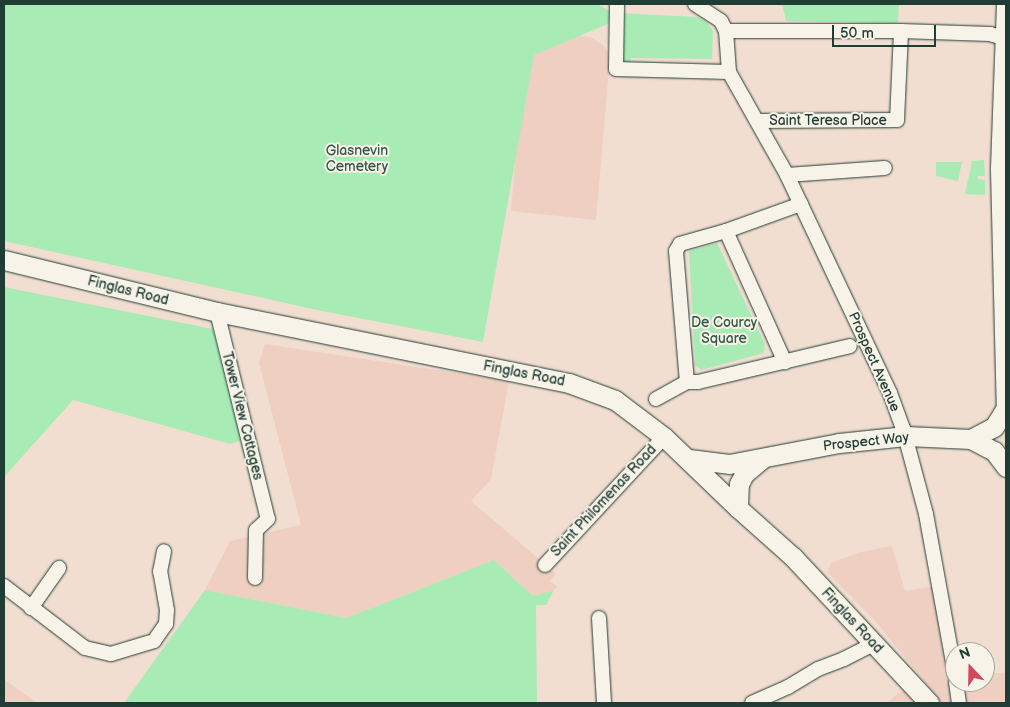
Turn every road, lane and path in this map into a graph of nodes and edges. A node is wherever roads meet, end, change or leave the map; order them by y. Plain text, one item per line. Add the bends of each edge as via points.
1 (616, 4) edge
2 (695, 4) edge
3 (1006, 4) edge
4 (726, 30) junction
5 (901, 31) junction
6 (1006, 39) edge
7 (729, 72) junction
8 (758, 121) junction
9 (885, 168) dead end
10 (787, 175) junction
11 (801, 204) junction
12 (726, 231) junction
13 (4, 260) edge
14 (217, 312) junction
15 (850, 346) dead end
16 (785, 362) junction
17 (687, 382) junction
18 (656, 399) dead end
19 (1006, 409) edge
20 (906, 436) junction
21 (664, 437) junction
22 (970, 439) junction
23 (688, 459) junction
24 (762, 459) junction
25 (1006, 467) edge
26 (738, 508) junction
27 (164, 551) dead end
28 (545, 565) dead end
29 (59, 568) dead end
30 (255, 578) dead end
31 (4, 586) edge
32 (31, 608) junction
33 (599, 618) dead end
34 (949, 642) edge
35 (873, 644) junction
36 (604, 703) edge
37 (752, 703) edge
38 (929, 703) edge

1 - 7 street via 616,69
2 - 4 street via 720,21
3 - 6 main road
4 - 5 street
4 - 7 street
5 - 6 street via 990,34
5 - 8 street, Saint Teresa Place via 897,120
6 - 19 main road via 1000,180
7 - 8 street, Prospect Avenue
8 - 10 street, Prospect Avenue
9 - 10 street
10 - 11 street, Prospect Avenue
11 - 12 street
11 - 20 street, Prospect Avenue via 890,392
12 - 16 street
12 - 17 street via 680,244 676,251
13 - 14 main road, Finglas Road
14 - 21 main road, Finglas Road via 569,383 615,400
14 - 30 street, Tower View Cottages via 268,519 256,530
15 - 16 street
16 - 17 street
17 - 18 street
19 - 22 main road via 994,427
20 - 22 main road, Prospect Way
20 - 24 main road, Prospect Way via 839,443
20 - 34 street, Prospect Avenue via 926,514
21 - 23 main road, Finglas Road
21 - 28 street, Saint Philomenas Road
22 - 25 main road via 994,451
23 - 24 main road, Prospect Way via 729,464
23 - 26 main road, Finglas Road
24 - 26 main road, Prospect Way via 744,474 739,484
26 - 35 main road, Finglas Road via 793,557
27 - 32 street via 160,572 167,610 166,624 154,641 111,654 84,648
29 - 32 street
31 - 32 street
33 - 36 street
35 - 37 street
35 - 38 main road, Finglas Road

